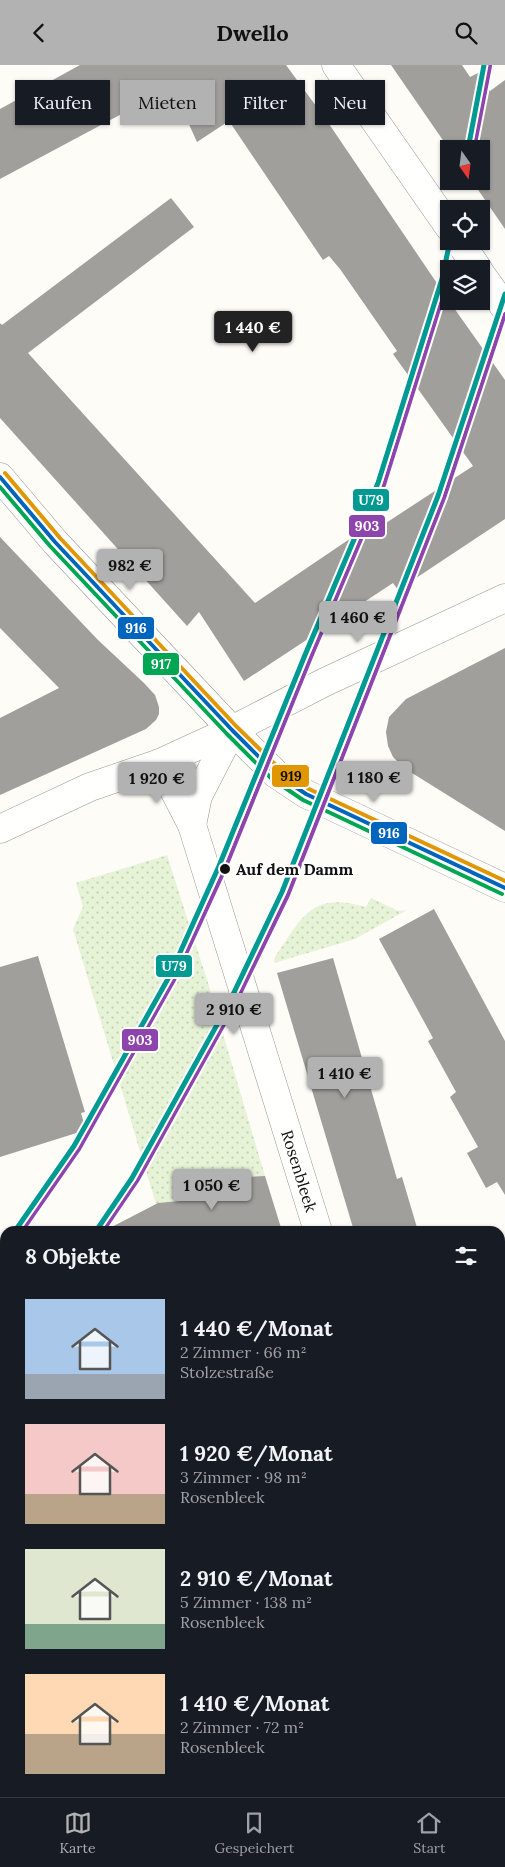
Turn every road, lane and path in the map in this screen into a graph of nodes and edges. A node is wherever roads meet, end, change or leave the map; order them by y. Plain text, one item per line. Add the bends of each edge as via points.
1 (336, 65) edge
2 (440, 214) edge
3 (490, 287) edge
4 (505, 308) edge
5 (0, 477) edge
6 (505, 598) edge
7 (232, 730) junction
8 (160, 763) junction
9 (192, 825) junction
10 (0, 829) edge
11 (505, 888) edge
12 (316, 1226) edge

1 - 2 street
3 - 4 street
5 - 7 street via 55,542
6 - 7 street via 323,683
7 - 8 street
7 - 9 street, Rosenbleek via 198,796
7 - 11 street via 276,774 306,795
8 - 9 street, Rosenbleek
8 - 10 street via 90,787
9 - 12 street, Rosenbleek

